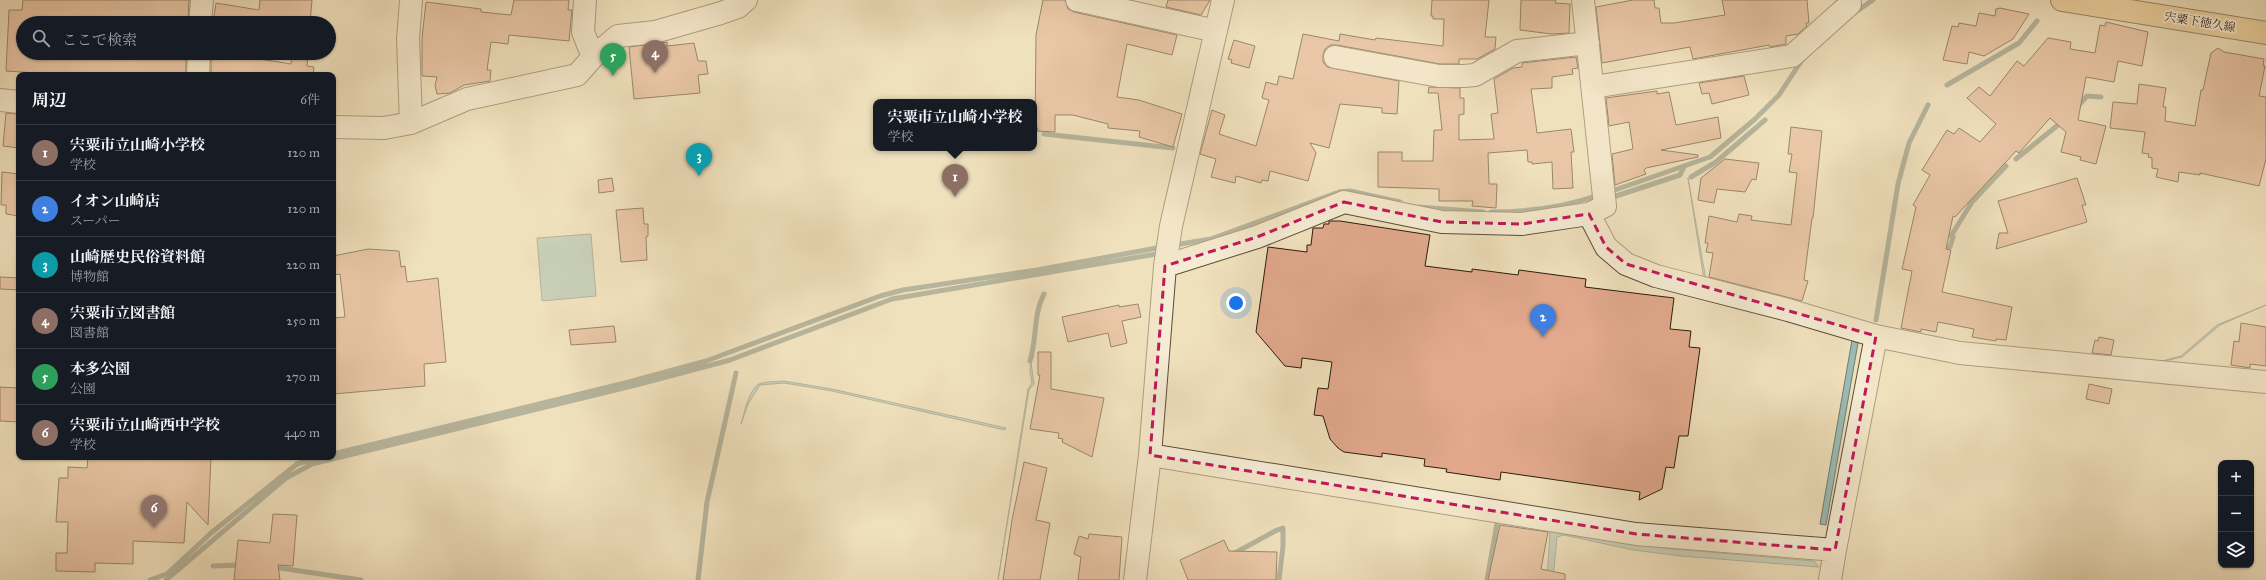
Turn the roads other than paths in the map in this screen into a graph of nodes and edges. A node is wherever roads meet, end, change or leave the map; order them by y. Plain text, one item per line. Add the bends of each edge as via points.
1 (202, 0) edge
2 (411, 0) edge
3 (584, 0) edge
4 (746, 0) edge
5 (1077, 0) edge
6 (1222, 0) edge
7 (1583, 0) edge
8 (1849, 0) edge
9 (2062, 0) edge
10 (201, 16) edge
11 (1216, 31) junction
12 (2266, 33) edge
13 (1588, 43) junction
14 (593, 57) junction
15 (1335, 57) dead end
16 (199, 60) edge
17 (198, 72) edge
18 (1593, 87) junction
19 (0, 100) edge
20 (16, 102) edge
21 (411, 123) junction
22 (336, 127) edge
23 (1589, 214) junction
24 (1165, 266) junction
25 (1876, 336) junction
26 (2266, 382) edge
27 (1150, 455) junction
28 (1835, 550) junction
29 (1135, 580) edge
30 (1830, 580) edge

1 - 10 street
2 - 21 street via 408,39
3 - 14 street via 583,32
4 - 14 street via 738,7 721,13 655,32 618,36
5 - 11 street
6 - 11 street
7 - 13 street
8 - 18 street via 1850,4 1792,56
9 - 12 main road, 宍粟下徳久線
11 - 24 street via 1179,186
13 - 15 street via 1517,51 1475,75 1464,76 1439,76
13 - 18 street
14 - 21 street via 577,75 467,98
16 - 17 street
18 - 23 street via 1606,206
19 - 20 street
21 - 22 street via 384,128
23 - 24 street via 1522,224 1442,222 1344,202 1257,237
23 - 25 street via 1606,248 1626,264 1656,276
24 - 27 street
25 - 26 street via 1960,353
25 - 28 street
27 - 28 street via 1636,534
27 - 29 street
28 - 30 street

